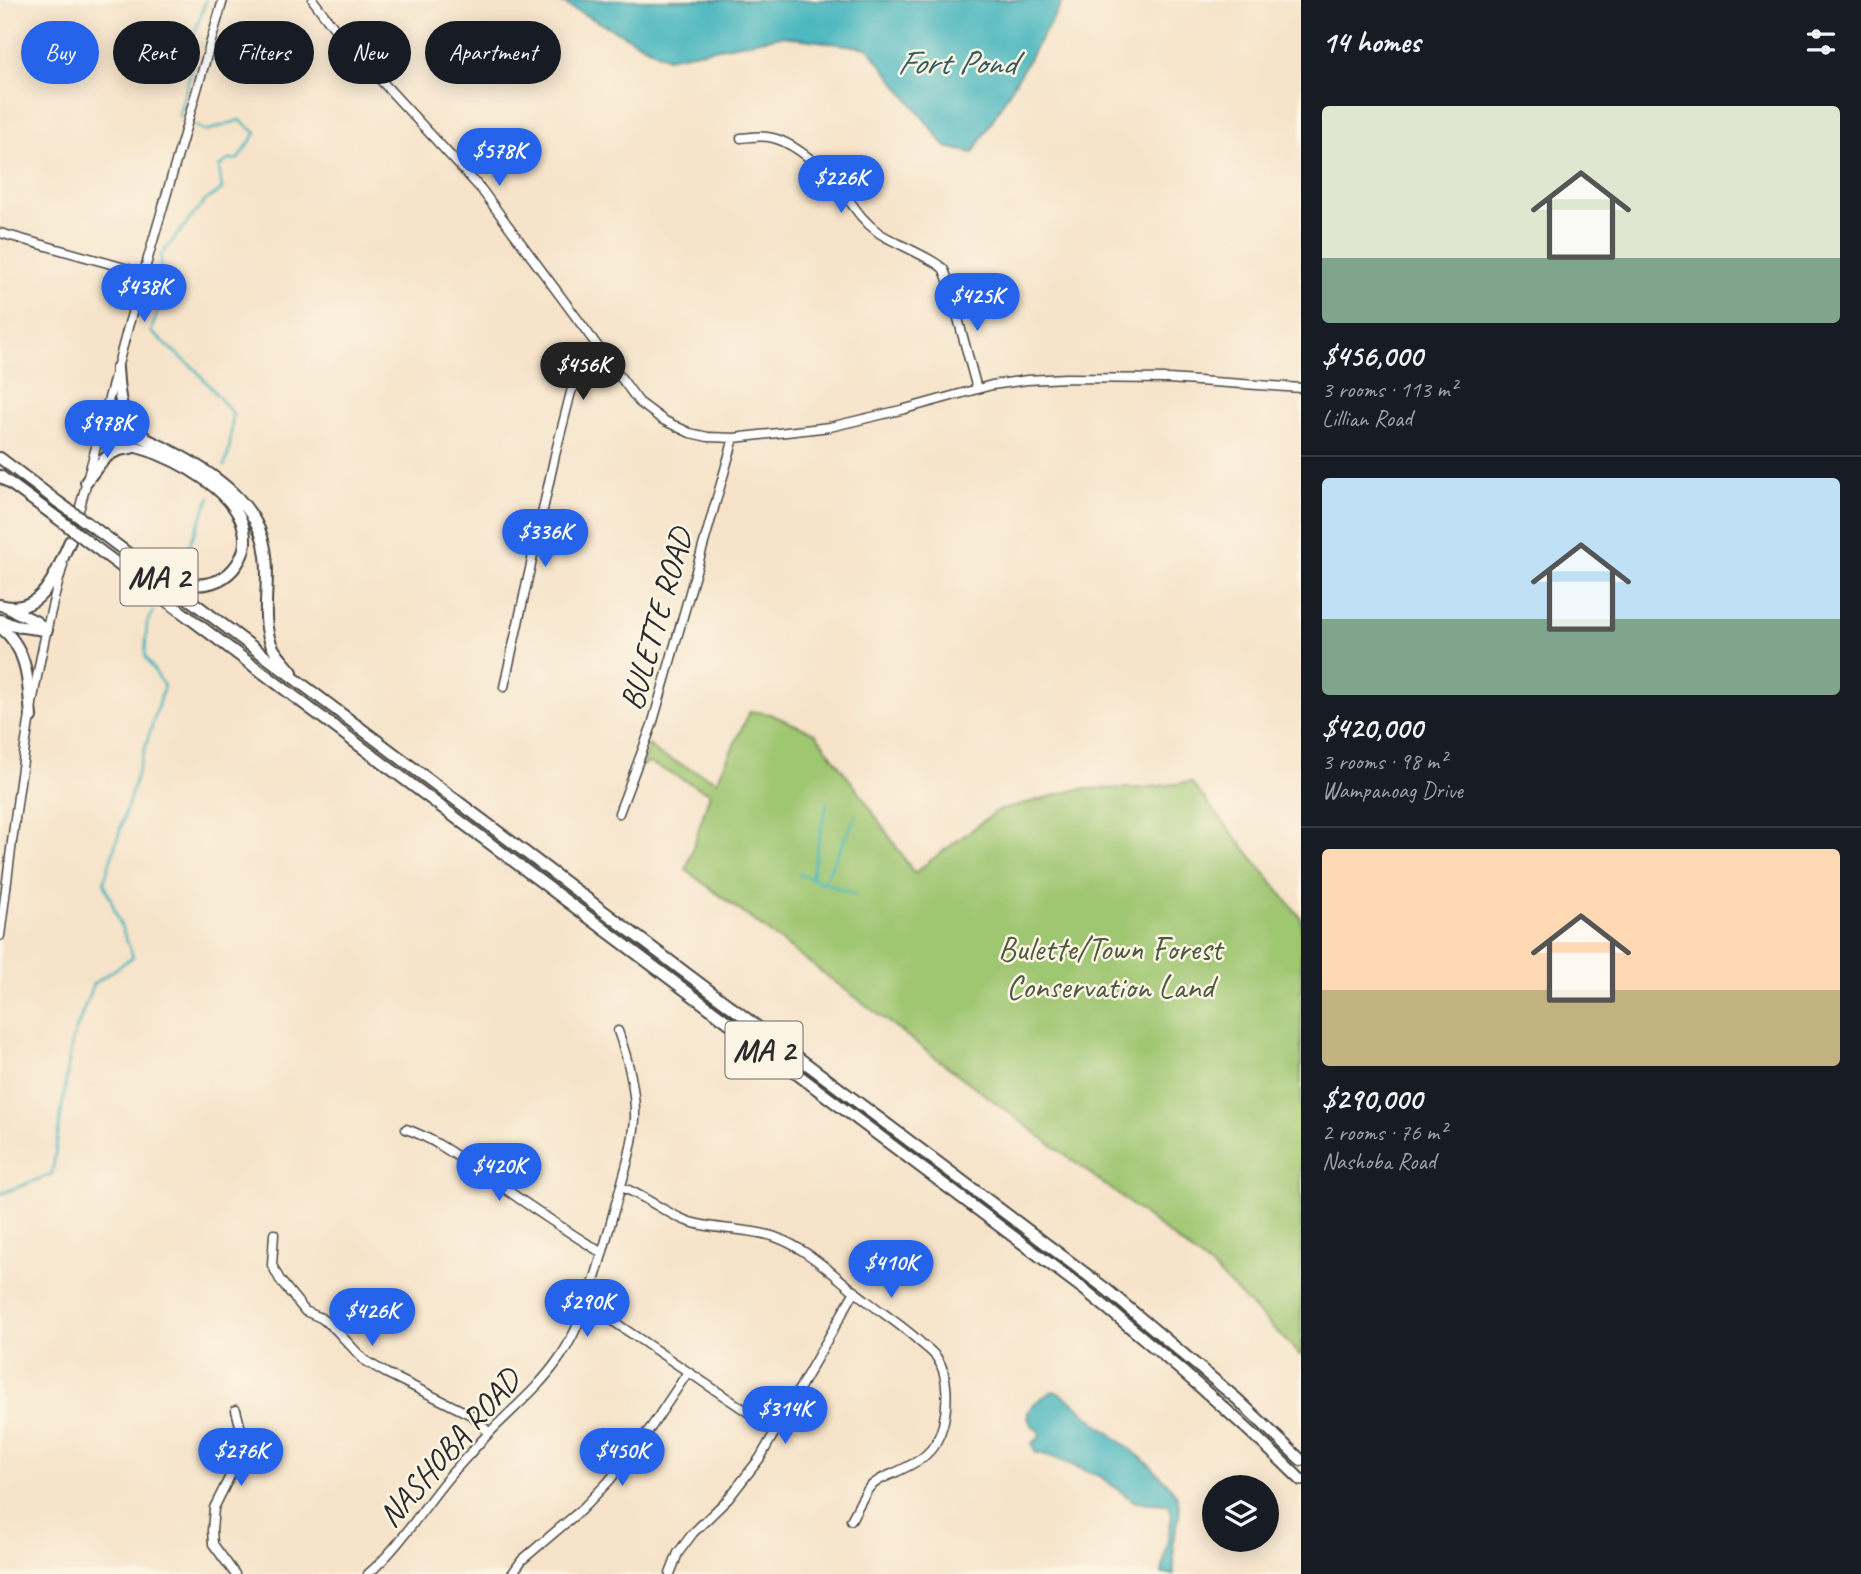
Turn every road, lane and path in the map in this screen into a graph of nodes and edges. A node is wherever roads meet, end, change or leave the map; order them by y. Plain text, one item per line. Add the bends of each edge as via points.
1 (223, 0) edge
2 (311, 0) edge
3 (741, 138) dead end
4 (0, 233) edge
5 (144, 273) junction
6 (604, 356) junction
7 (117, 368) junction
8 (1301, 388) edge
9 (977, 389) junction
10 (99, 430) junction
11 (734, 438) junction
12 (153, 442) junction
13 (134, 447) junction
14 (0, 458) edge
15 (3, 478) edge
16 (86, 482) junction
17 (71, 541) junction
18 (153, 572) junction
19 (1, 606) edge
20 (0, 621) edge
21 (0, 627) edge
22 (47, 631) junction
23 (305, 687) junction
24 (504, 687) dead end
25 (31, 717) junction
26 (619, 813) dead end
27 (0, 936) edge
28 (618, 1031) dead end
29 (406, 1129) dead end
30 (621, 1186) junction
31 (274, 1234) dead end
32 (602, 1253) junction
33 (855, 1291) junction
34 (586, 1303) junction
35 (688, 1372) junction
36 (236, 1410) dead end
37 (776, 1431) junction
38 (489, 1433) junction
39 (1301, 1460) edge
40 (1301, 1480) edge
41 (851, 1520) dead end
42 (235, 1574) edge
43 (369, 1574) edge
44 (512, 1574) edge
45 (670, 1574) edge

1 - 5 street
2 - 6 street via 481,189
3 - 9 street via 771,137 802,154 818,165 874,228 942,267
4 - 5 street
5 - 7 street
6 - 11 street via 632,393 663,420 690,433
6 - 24 street via 587,369 571,392
7 - 10 street
7 - 12 highway via 119,400 127,418
8 - 9 street via 1066,377
9 - 11 street via 830,427
10 - 12 highway via 126,431
10 - 13 highway
10 - 16 street
11 - 26 street, BULETTE ROAD via 652,725
12 - 23 highway via 223,483 249,510 267,556 269,637
13 - 16 highway via 108,455
13 - 18 highway via 168,458 203,479 234,508 245,531 245,545 235,569 216,581 196,586
14 - 18 highway, MA 2, bridge
15 - 40 highway, MA 2, bridge via 1086,1291 1208,1392
16 - 17 street
17 - 19 highway via 42,594 23,606
17 - 22 street
18 - 23 highway, MA 2
19 - 22 highway
20 - 22 highway
21 - 25 highway via 26,664
22 - 25 street
23 - 39 highway, MA 2 via 1106,1289 1237,1399
25 - 27 street
28 - 30 street, NASHOBA ROAD via 629,1065 635,1119
29 - 32 street via 433,1141
30 - 32 street, NASHOBA ROAD
30 - 33 street via 690,1222 776,1237 800,1249
31 - 38 street via 272,1265 305,1311 336,1330 363,1360 473,1416
32 - 34 street, NASHOBA ROAD
33 - 37 street
33 - 41 street via 936,1357 943,1370 946,1405 932,1450 870,1487
34 - 35 street
34 - 38 street, NASHOBA ROAD via 558,1360
35 - 37 street
35 - 44 street via 617,1472
36 - 42 street via 243,1450 214,1508 212,1530 213,1544
37 - 45 street via 729,1499 678,1553
38 - 43 street, NASHOBA ROAD

